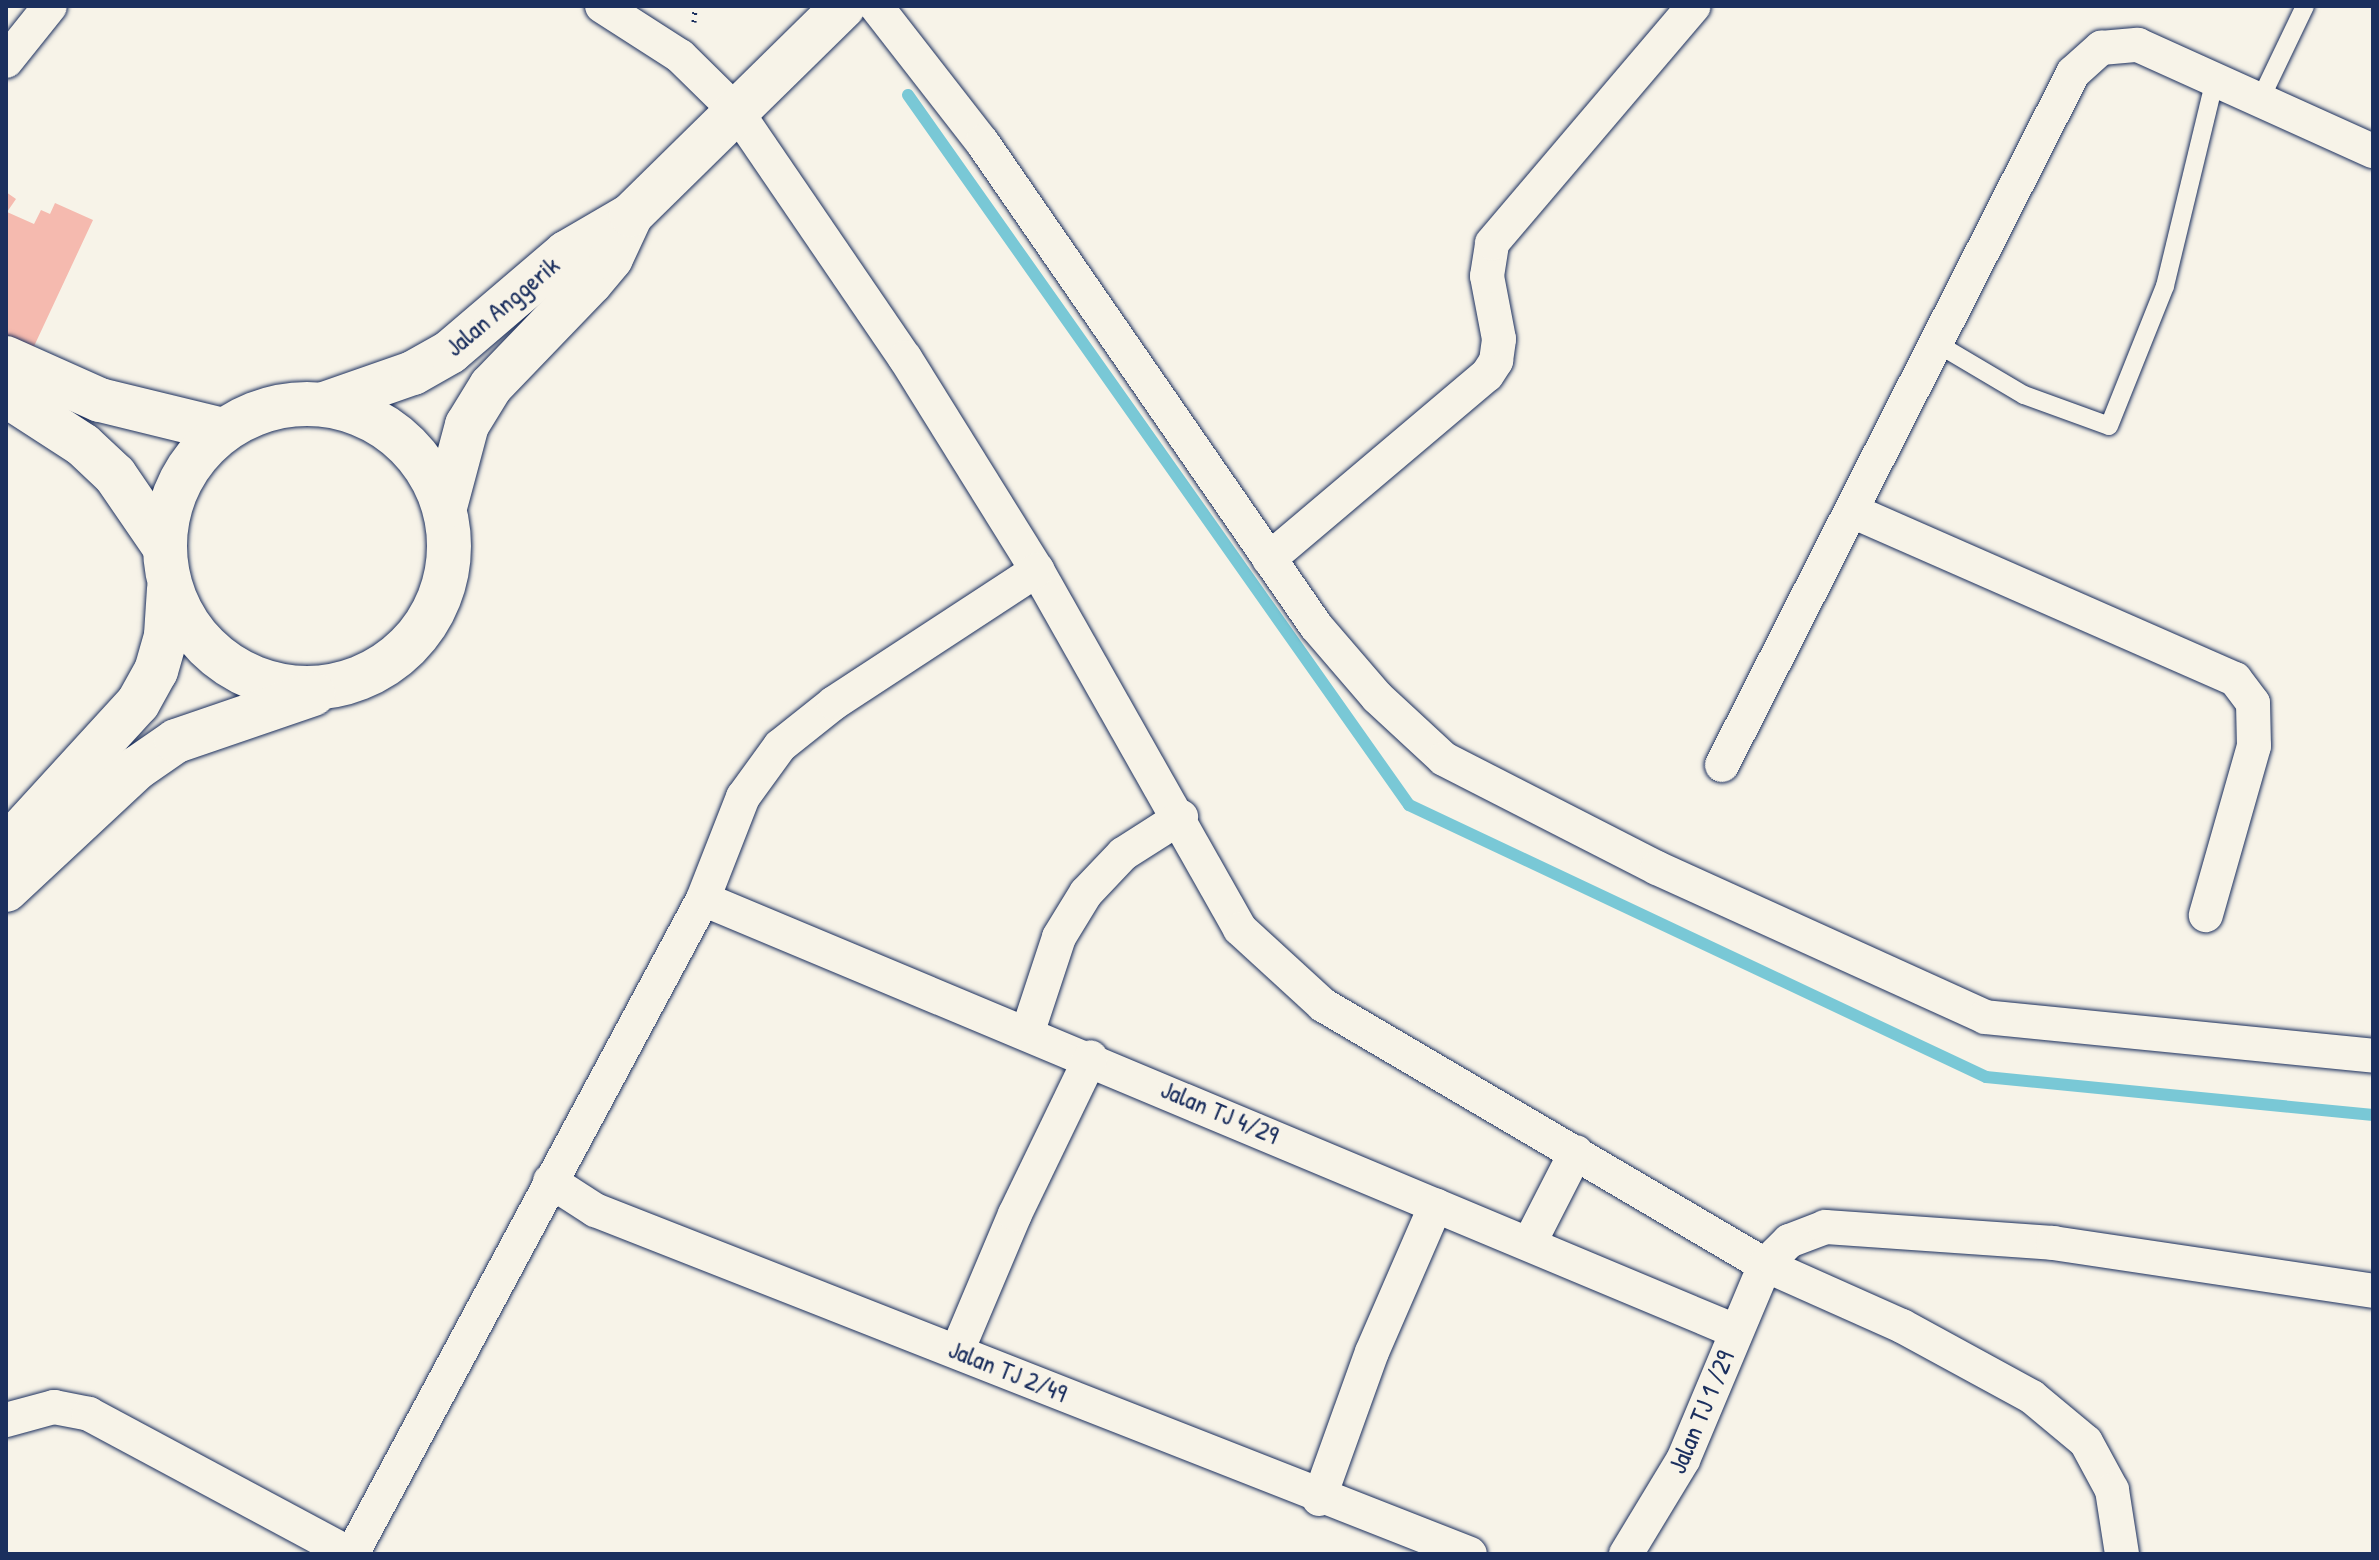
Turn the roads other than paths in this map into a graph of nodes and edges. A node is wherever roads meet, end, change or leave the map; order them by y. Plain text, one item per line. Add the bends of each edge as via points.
1 (50, 6) edge
2 (602, 6) edge
3 (844, 6) edge
4 (876, 6) edge
5 (1694, 6) edge
6 (2305, 6) edge
7 (6, 61) edge
8 (2215, 80) junction
9 (2260, 100) junction
10 (737, 112) junction
11 (2373, 151) edge
12 (631, 215) junction
13 (1936, 343) junction
14 (6, 358) edge
15 (6, 395) edge
16 (324, 404) junction
17 (223, 430) junction
18 (445, 507) junction
19 (1852, 511) junction
20 (163, 545) junction
21 (1269, 559) junction
22 (1037, 570) junction
23 (169, 589) junction
24 (346, 683) junction
25 (1722, 765) dead end
26 (1181, 817) junction
27 (6, 847) edge
28 (6, 890) edge
29 (703, 899) junction
30 (2206, 915) dead end
31 (1028, 1031) junction
32 (2373, 1056) edge
33 (1091, 1057) junction
34 (1576, 1152) junction
35 (550, 1181) junction
36 (1436, 1205) junction
37 (1530, 1242) junction
38 (1765, 1265) junction
39 (2373, 1291) edge
40 (1735, 1331) junction
41 (958, 1349) junction
42 (6, 1420) edge
43 (1319, 1499) junction
44 (351, 1554) edge
45 (1470, 1554) edge
46 (1626, 1554) edge
47 (2122, 1554) edge

1 - 7 street
2 - 10 street via 680,56
3 - 10 main road, Jalan Anggerik
4 - 21 street via 982,142
5 - 21 street via 1492,243 1487,276 1499,339 1496,361 1487,375
6 - 9 lane
8 - 9 street
8 - 13 street via 2138,45 2101,48 2073,73
8 - 13 lane via 2165,286 2109,426 2024,395
9 - 11 street
10 - 12 main road, Jalan Anggerik
10 - 22 street via 905,358
12 - 16 main road, Jalan Anggerik via 566,253 450,352 413,373
12 - 18 main road, Jalan Anggerik via 611,258 491,386 463,436
13 - 19 street
14 - 17 main road via 100,400
15 - 20 main road via 83,445 115,475
16 - 17 main road via 289,404 255,413
16 - 18 main road via 359,413 397,435 426,467
17 - 20 main road via 191,461 170,500
18 - 24 main road via 450,544 446,581 432,615 410,646 380,669
19 - 25 street
19 - 30 street via 2235,679 2253,703 2254,746
20 - 23 main road
21 - 32 street via 1316,626 1377,697 1444,759 1657,868 1985,1017
22 - 26 street
22 - 29 street via 834,703 780,746 743,797
23 - 24 main road via 183,618 213,654 253,678 299,689
23 - 27 main road via 166,635 156,671 138,703
24 - 28 main road via 176,741 137,768
26 - 31 street via 1123,854 1086,893 1059,937
26 - 34 street via 1240,929 1323,1005
29 - 31 street, Jalan TJ 4/29
29 - 35 street
31 - 33 street, Jalan TJ 4/29
33 - 36 street, Jalan TJ 4/29
33 - 41 street via 1015,1214
34 - 37 street
34 - 38 street
35 - 41 street, Jalan TJ 2/49 via 595,1210
35 - 44 street
36 - 37 street, Jalan TJ 4/29
36 - 43 street via 1372,1352
37 - 40 street, Jalan TJ 4/29
38 - 39 street via 1789,1241 1825,1227 1872,1227 2053,1243
38 - 40 street, Jalan TJ 1 /29
38 - 47 street via 1902,1326 2032,1397 2086,1442 2112,1490
40 - 46 street, Jalan TJ 1 /29 via 1683,1460
41 - 43 street, Jalan TJ 2/49
42 - 44 street via 54,1407 89,1414
43 - 45 street, Jalan TJ 2/49

